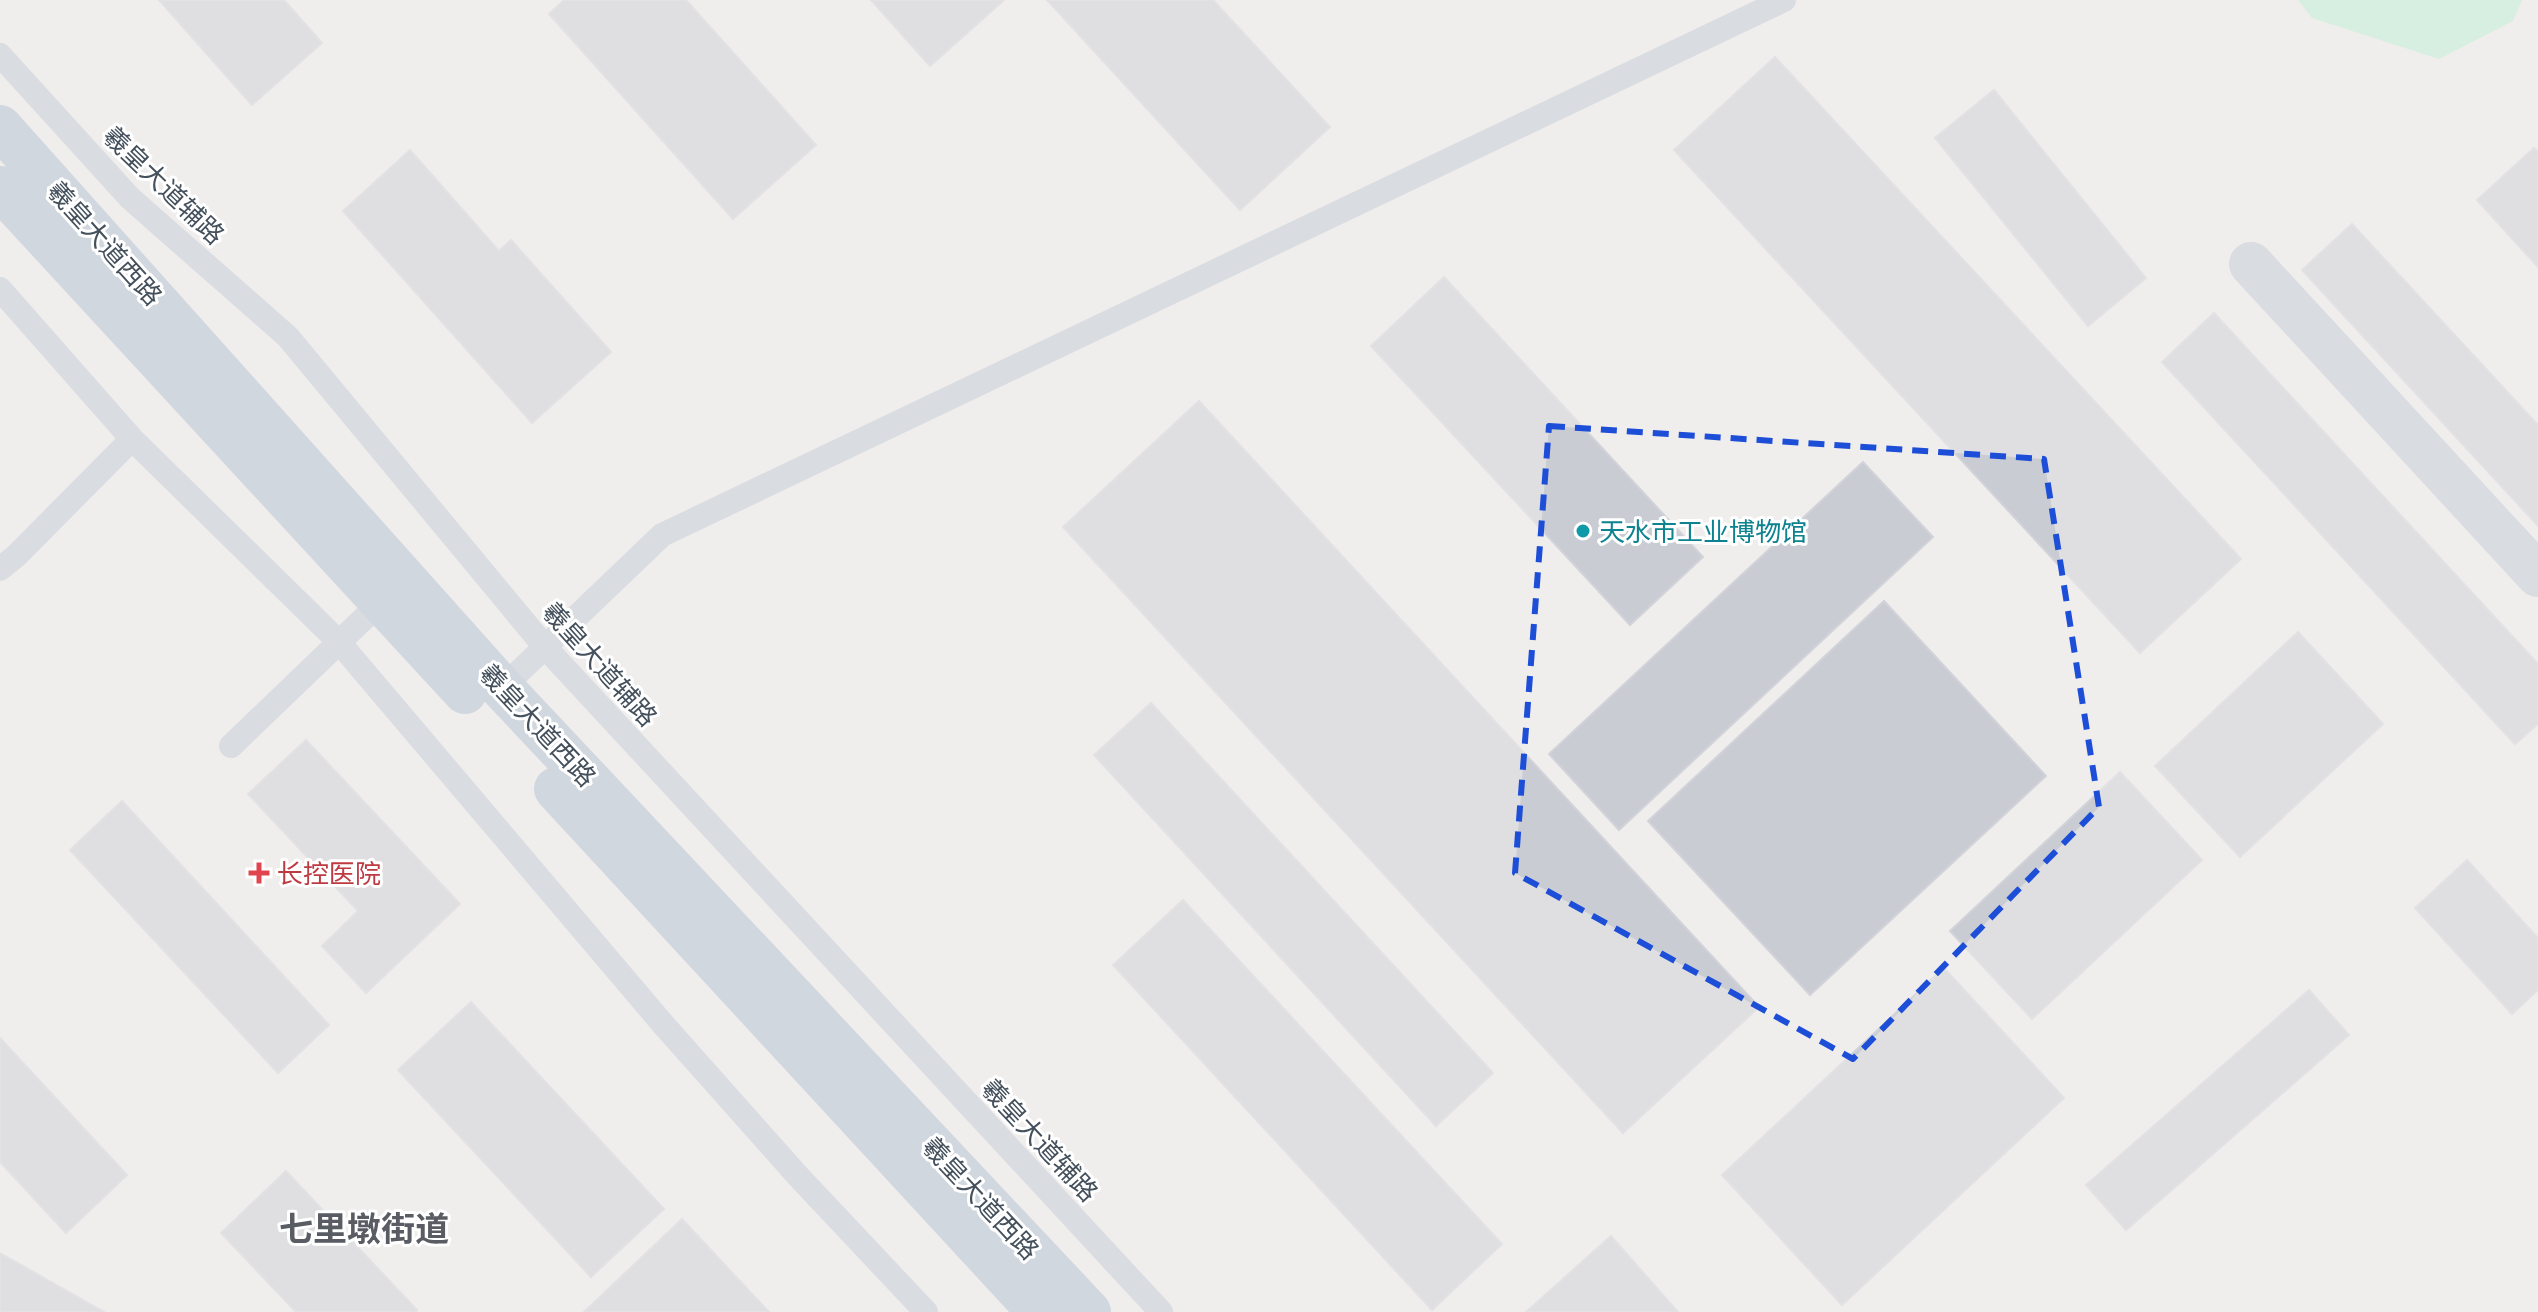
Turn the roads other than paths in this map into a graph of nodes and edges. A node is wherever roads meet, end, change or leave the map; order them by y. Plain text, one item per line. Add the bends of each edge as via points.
1 (1784, 0) edge
2 (0, 55) edge
3 (0, 127) edge
4 (0, 188) edge
5 (2251, 264) dead end
6 (0, 289) edge
7 (132, 439) junction
8 (0, 569) edge
9 (2538, 575) edge
10 (382, 601) junction
11 (338, 641) junction
12 (545, 647) junction
13 (502, 688) junction
14 (231, 746) dead end
15 (926, 1312) edge
16 (1039, 1312) edge
17 (1089, 1312) edge
18 (1161, 1312) edge

1 - 12 lane via 662,535
2 - 12 lane, 羲皇大道辅路 via 130,198 288,337
3 - 13 main road, 羲皇大道西路
4 - 10 main road, 羲皇大道西路
5 - 9 street
6 - 7 lane
7 - 8 lane
7 - 11 lane
10 - 11 lane
10 - 16 main road, 羲皇大道西路
11 - 14 lane
11 - 15 lane via 662,1023
12 - 13 lane
12 - 18 lane, 羲皇大道辅路
13 - 17 main road, 羲皇大道西路

